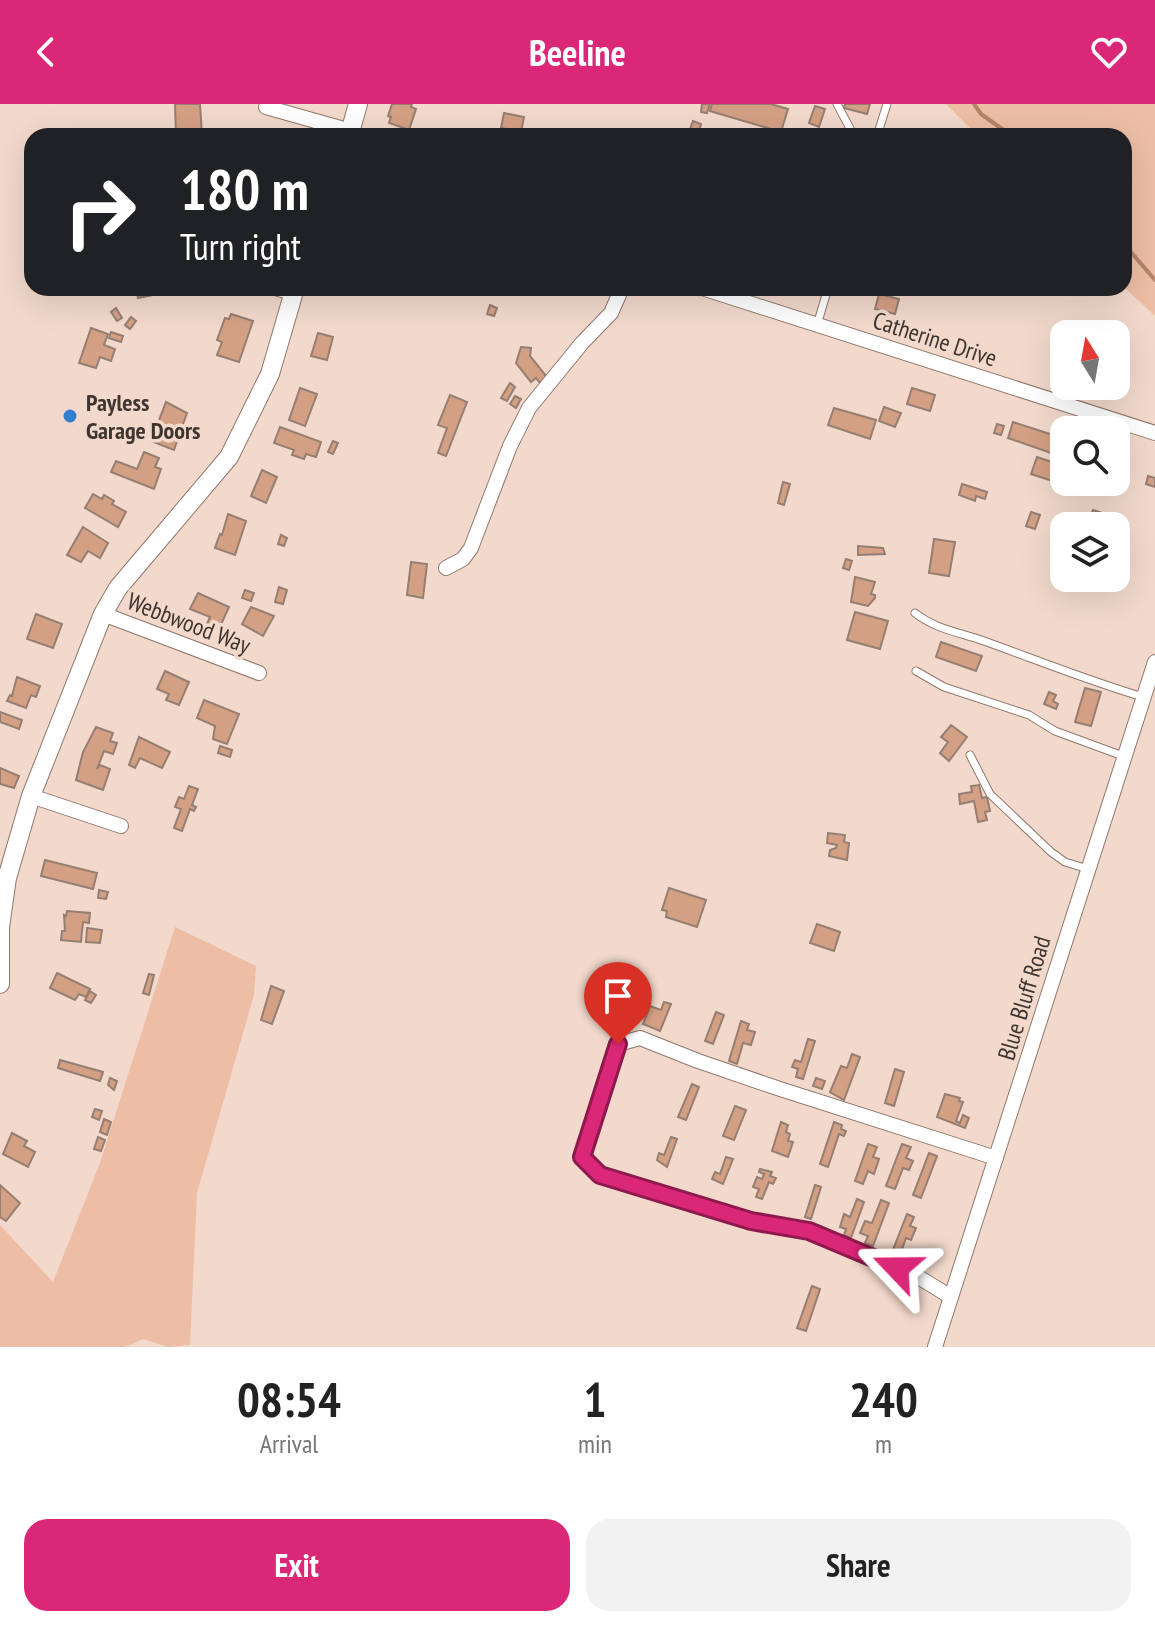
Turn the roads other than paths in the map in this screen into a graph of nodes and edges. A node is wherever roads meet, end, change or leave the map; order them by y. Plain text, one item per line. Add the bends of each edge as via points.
1 (358, 104) edge
2 (837, 104) edge
3 (887, 104) edge
4 (266, 107) dead end
5 (331, 128) edge
6 (352, 128) edge
7 (850, 128) edge
8 (880, 128) edge
9 (287, 296) edge
10 (618, 296) edge
11 (727, 296) edge
12 (826, 296) edge
13 (817, 325) junction
14 (1155, 433) edge
15 (446, 568) dead end
16 (915, 613) dead end
17 (103, 614) junction
18 (1155, 662) edge
19 (916, 671) dead end
20 (259, 673) dead end
21 (1143, 697) junction
22 (970, 755) dead end
23 (1123, 756) junction
24 (31, 796) junction
25 (121, 826) dead end
26 (1088, 869) junction
27 (0, 984) edge
28 (996, 1158) junction
29 (951, 1297) junction
30 (935, 1347) edge

1 - 6 street
2 - 7 lane
3 - 8 lane
4 - 5 street
9 - 17 street via 270,374 229,457 118,588
10 - 15 street via 611,313 529,408 471,548
11 - 13 street, Catherine Drive
12 - 13 lane
13 - 14 street, Catherine Drive
16 - 21 lane via 942,630
17 - 20 street, Webbwood Way
17 - 24 street
18 - 21 street, Blue Bluff Road
19 - 23 lane via 944,687 1029,715 1055,731
21 - 23 street, Blue Bluff Road
22 - 26 lane via 990,794 1051,852
23 - 26 street, Blue Bluff Road
24 - 25 street
24 - 27 street via 7,878
26 - 28 street, Blue Bluff Road
28 - 29 street, Blue Bluff Road
28 - 29 street via 640,1038 618,1044 607,1075 582,1157 600,1175 751,1221 809,1231 920,1278
29 - 30 street, Blue Bluff Road

